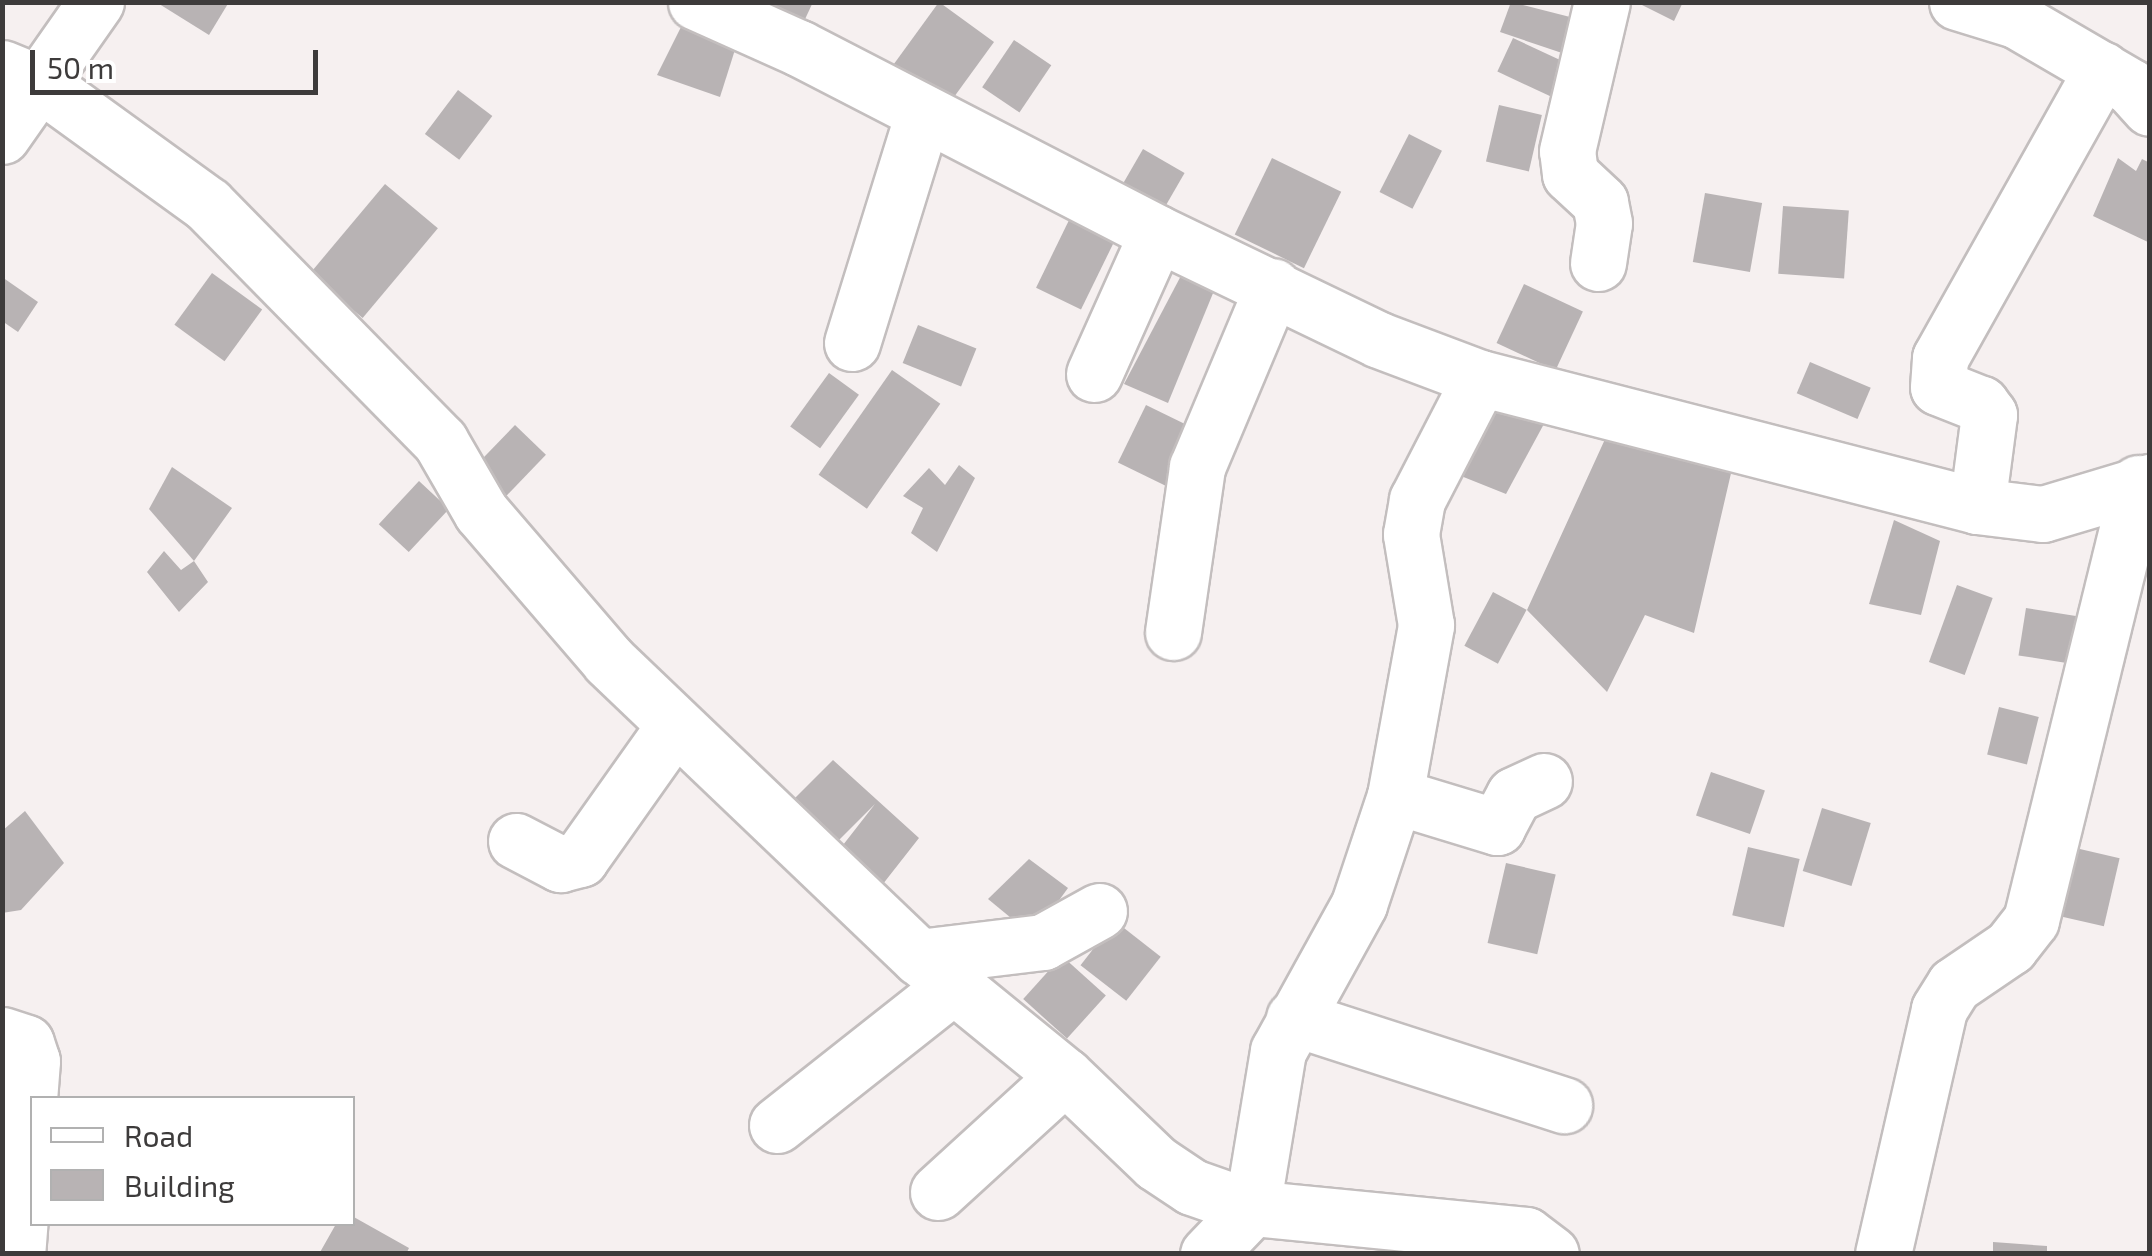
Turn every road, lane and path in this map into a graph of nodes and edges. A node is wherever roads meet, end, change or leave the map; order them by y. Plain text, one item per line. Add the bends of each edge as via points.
1 (96, 2) edge
2 (696, 2) edge
3 (1602, 2) edge
4 (1957, 2) edge
5 (2102, 69) junction
6 (22, 76) edge
7 (2150, 108) edge
8 (924, 113) junction
9 (2, 136) edge
10 (1157, 233) junction
11 (1598, 263) dead end
12 (1273, 286) junction
13 (852, 343) dead end
14 (1094, 374) dead end
15 (1480, 378) junction
16 (2144, 482) edge
17 (1977, 506) junction
18 (1174, 632) dead end
19 (675, 725) junction
20 (1544, 781) dead end
21 (1395, 796) junction
22 (516, 840) dead end
23 (1099, 912) dead end
24 (936, 972) junction
25 (1294, 1018) junction
26 (2, 1035) edge
27 (1065, 1076) junction
28 (1564, 1105) dead end
29 (777, 1125) dead end
30 (938, 1192) dead end
31 (1252, 1208) junction
32 (1534, 1247) edge
33 (17, 1254) edge
34 (1208, 1254) edge
35 (1883, 1254) edge

1 - 6 street
2 - 8 street
3 - 11 street via 1567,151 1570,174 1600,202
4 - 5 street via 2016,20
5 - 7 street
5 - 17 street via 1940,358 1938,387 1981,404 1989,415
6 - 9 street
6 - 19 street via 208,205 440,441 481,512 608,662
8 - 10 street
8 - 13 street
10 - 12 street
10 - 14 street
12 - 15 street via 1380,340
12 - 18 street via 1197,467
15 - 17 street
15 - 21 street via 1416,500 1412,534 1426,625
16 - 17 street via 2042,514
16 - 35 street via 2031,920 2010,947 1954,985 1939,1009
19 - 22 street via 580,859 560,864
19 - 24 street
20 - 21 street via 1514,795 1497,827
21 - 25 street via 1359,904
23 - 24 street via 1043,942
24 - 27 street
24 - 29 street
25 - 28 street
25 - 31 street via 1278,1050
26 - 33 street via 26,1042 32,1062
27 - 30 street
27 - 31 street via 1156,1163 1192,1187
31 - 32 street
31 - 34 street

